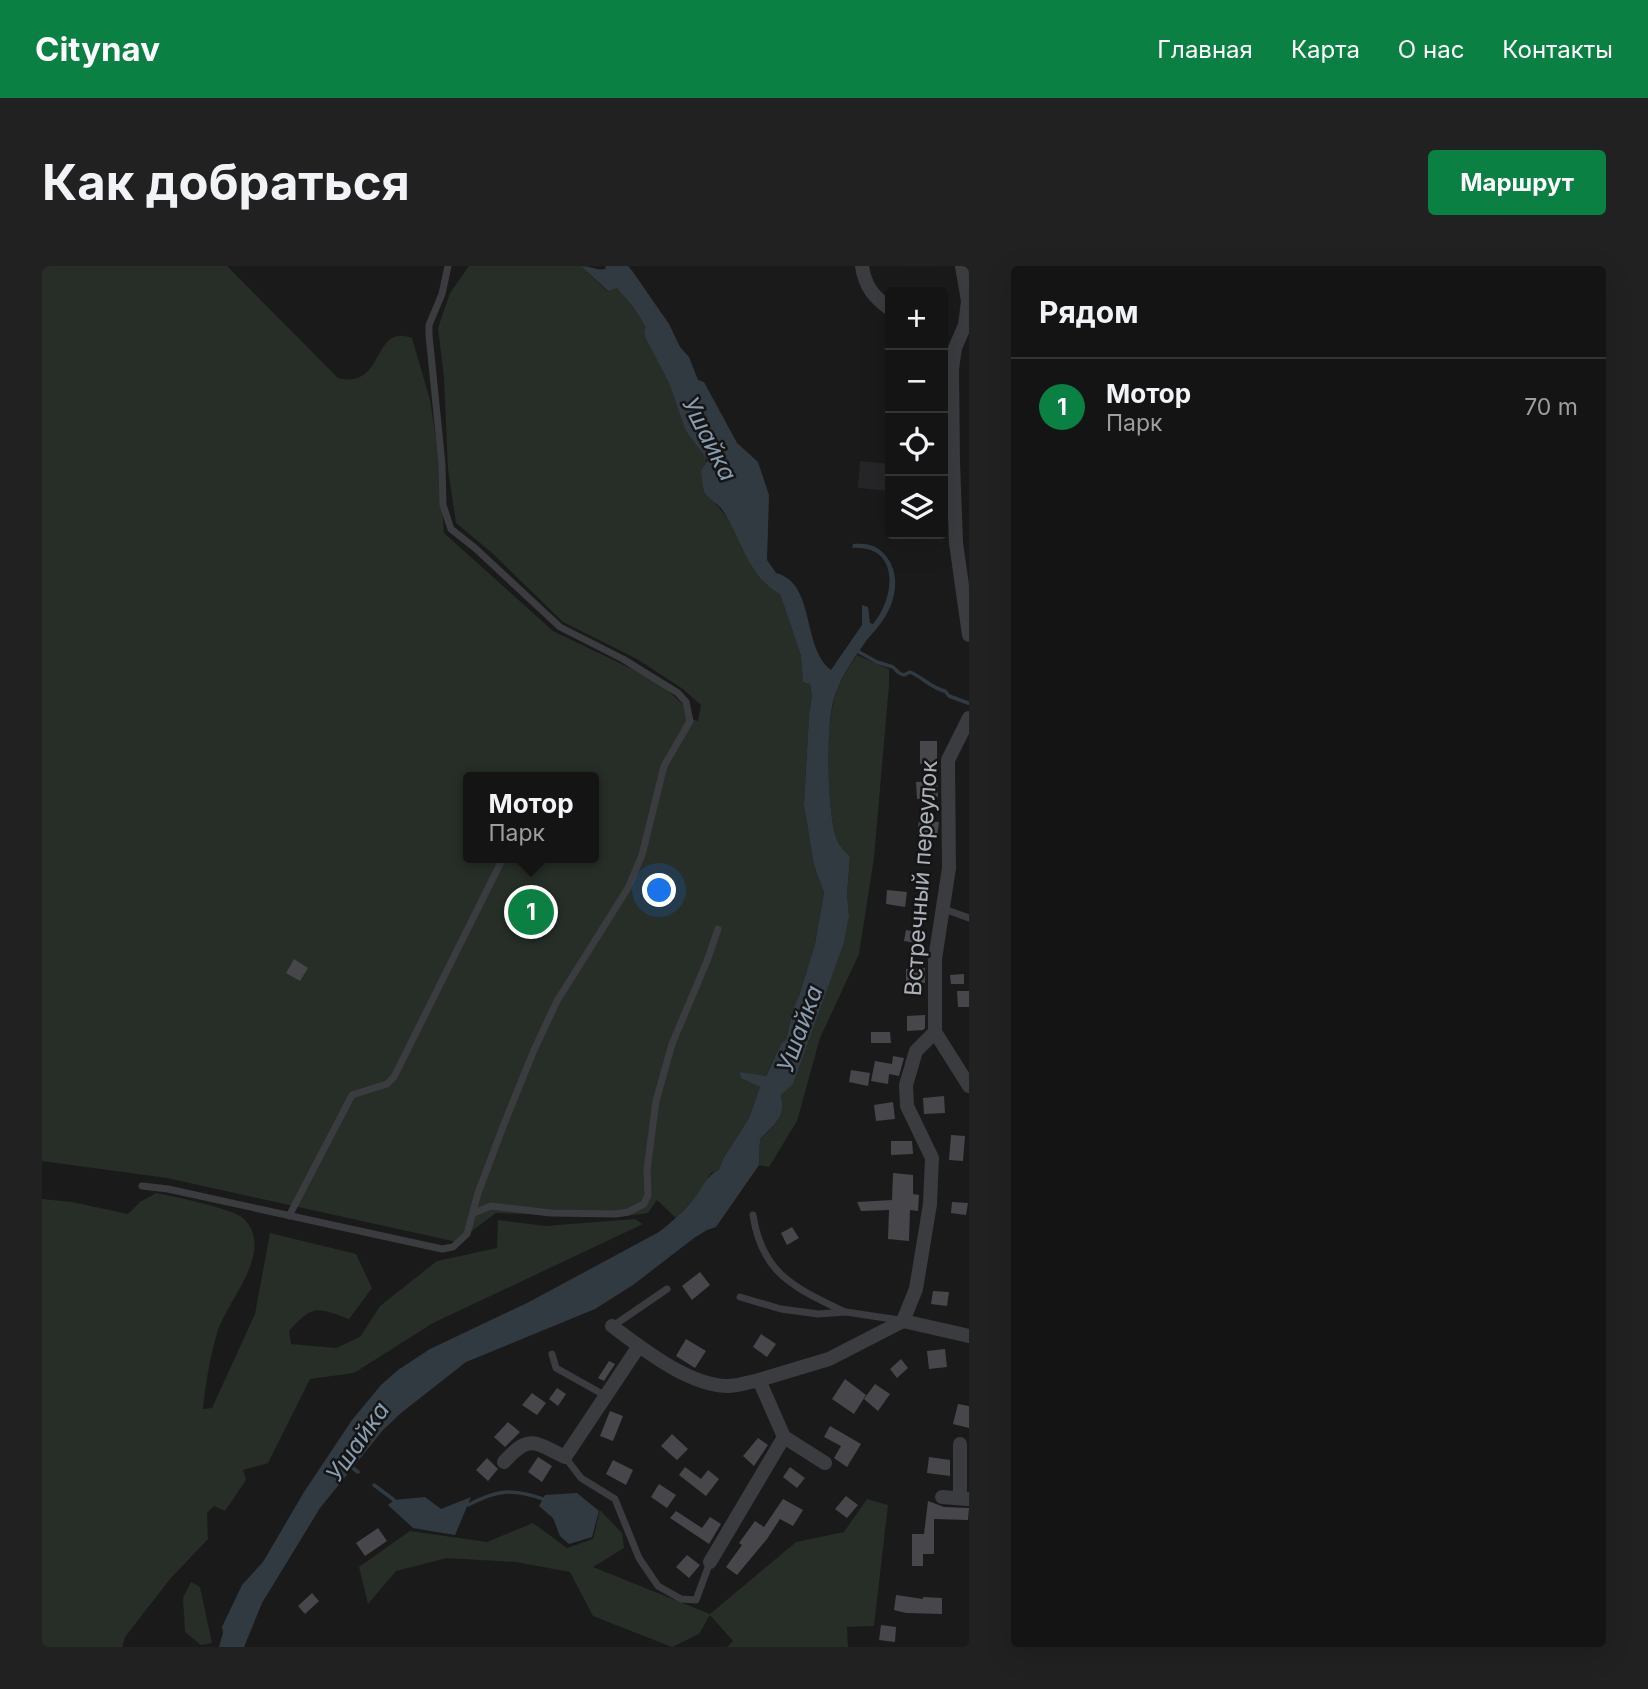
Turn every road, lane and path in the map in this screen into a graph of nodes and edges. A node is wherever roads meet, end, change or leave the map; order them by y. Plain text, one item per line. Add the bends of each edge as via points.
1 (448, 266) edge
2 (862, 266) edge
3 (962, 266) edge
4 (885, 305) edge
5 (948, 361) edge
6 (948, 381) edge
7 (969, 635) edge
8 (969, 718) edge
9 (501, 863) edge
10 (943, 908) junction
11 (969, 918) edge
12 (718, 929) dead end
13 (934, 1032) junction
14 (969, 1086) edge
15 (142, 1185) dead end
16 (474, 1213) junction
17 (753, 1215) dead end
18 (289, 1216) junction
19 (667, 1289) dead end
20 (740, 1297) dead end
21 (846, 1312) junction
22 (903, 1321) junction
23 (612, 1326) joint
24 (969, 1336) edge
25 (639, 1346) junction
26 (552, 1354) dead end
27 (760, 1380) junction
28 (606, 1397) junction
29 (784, 1437) junction
30 (960, 1444) dead end
31 (565, 1457) junction
32 (504, 1462) dead end
33 (825, 1464) dead end
34 (943, 1497) dead end
35 (965, 1499) edge
36 (709, 1562) joint

1 - 16 lane via 429,325 443,505 452,529 560,627 678,693 690,717 664,766 642,855 628,888 557,1001 504,1124
2 - 4 street via 867,285
3 - 5 street via 968,301 964,325
6 - 7 street via 957,543
8 - 10 street, Встречный переулок via 948,760 949,868
9 - 18 lane via 394,1077 387,1084 352,1095
10 - 11 lane
10 - 13 street, Встречный переулок via 935,959
12 - 16 lane via 672,1044 656,1101 644,1204 616,1214 491,1206
13 - 14 street
13 - 22 street via 916,1051 905,1095 932,1158 930,1204 916,1289
15 - 18 lane
16 - 18 lane via 461,1241 442,1249
17 - 21 lane via 757,1239 780,1275
19 - 23 lane
20 - 21 lane via 818,1314
21 - 22 lane
22 - 24 street
22 - 27 street via 830,1359
23 - 25 street
25 - 27 street via 698,1381 731,1386
25 - 28 street
26 - 28 lane via 556,1368
27 - 29 street
28 - 31 street
29 - 33 street
29 - 36 street
30 - 35 street
31 - 32 street via 535,1443 519,1446
31 - 36 lane via 581,1478 615,1499 639,1558 658,1586 681,1600 696,1600
34 - 35 street

